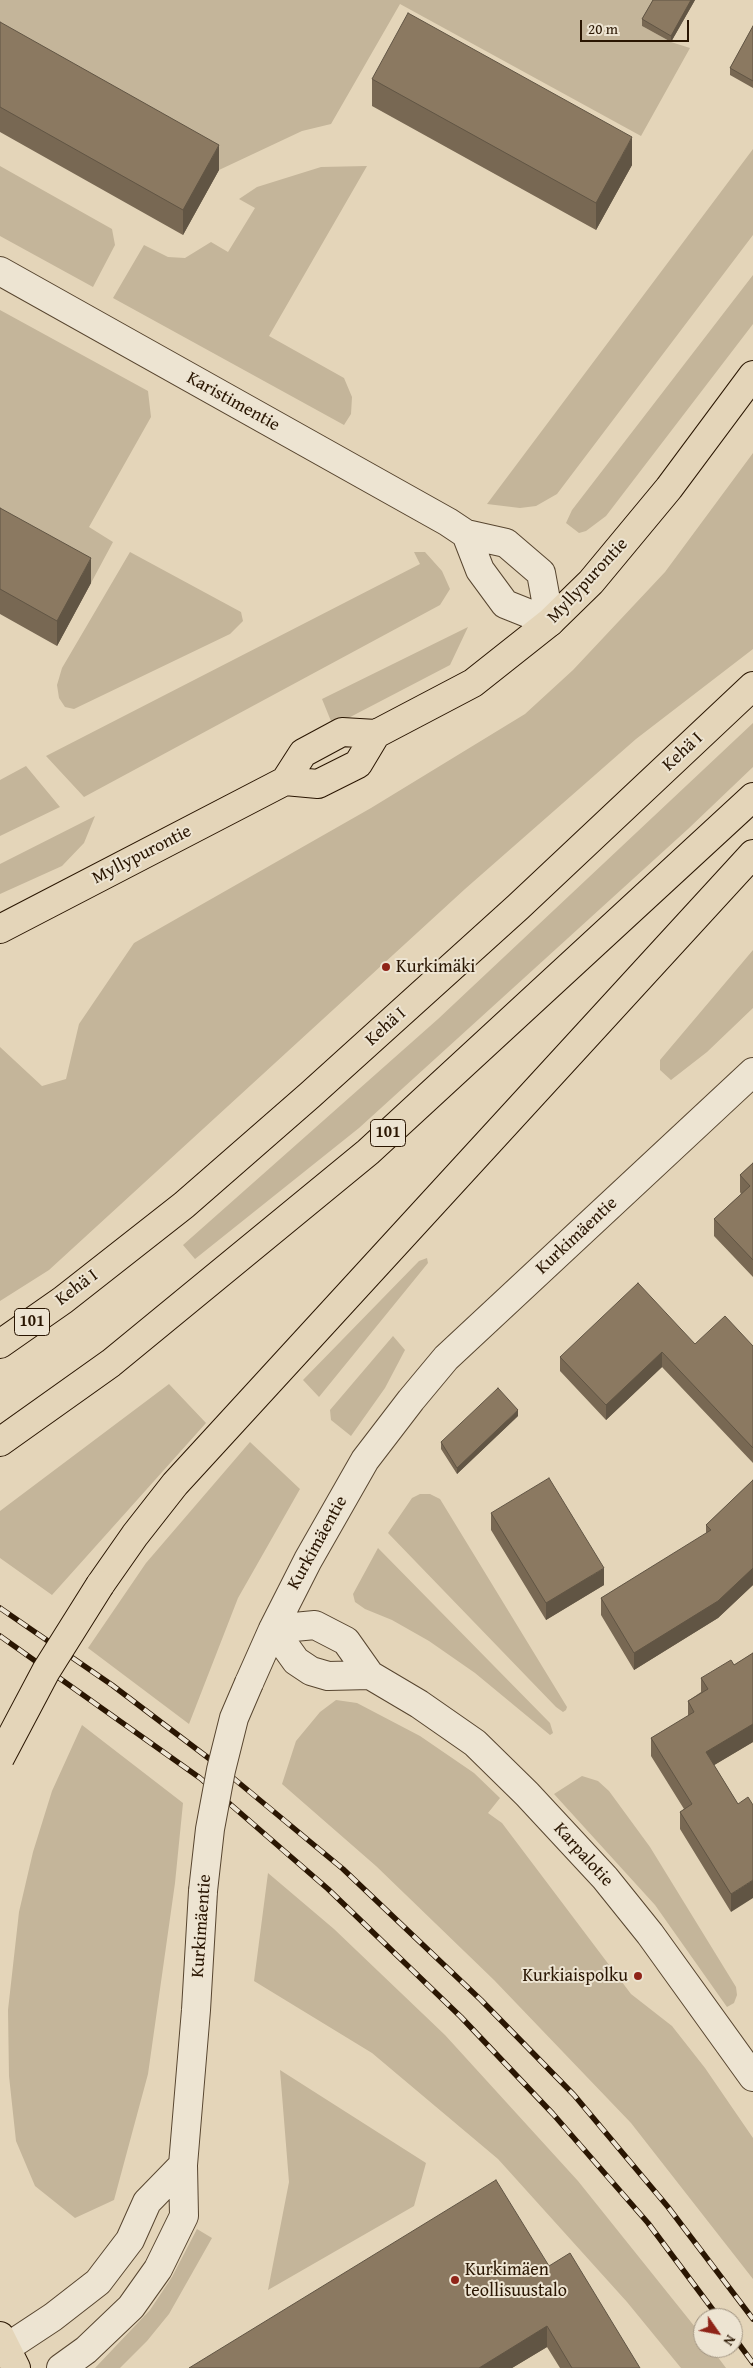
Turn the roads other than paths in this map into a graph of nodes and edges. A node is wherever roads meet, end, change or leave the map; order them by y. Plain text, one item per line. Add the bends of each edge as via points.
1 (0, 271) edge
2 (753, 375) edge
3 (466, 534) junction
4 (550, 622) junction
5 (753, 686) edge
6 (753, 796) edge
7 (753, 854) edge
8 (0, 929) edge
9 (753, 1072) edge
10 (0, 1344) edge
11 (0, 1442) edge
12 (273, 1629) junction
13 (370, 1675) junction
14 (0, 1758) edge
15 (752, 2071) edge
16 (183, 2165) junction
17 (5, 2351) edge
18 (61, 2368) edge

1 - 3 street, Karistimentie
2 - 4 main road, Myllypurontie via 627,541
3 - 4 street via 480,570 505,604
3 - 4 street, Karistimentie via 506,543 541,573
4 - 8 main road, Myllypurontie via 473,683 376,734 358,764 318,784 284,781
5 - 10 main road, Kehä I / 101 via 518,907 184,1206 63,1300
6 - 11 main road, 101 via 368,1152 111,1363
7 - 14 main road, bridge via 175,1484 100,1585 46,1671
9 - 12 street, Kurkimäentie via 446,1358 365,1460
12 - 13 street via 296,1661 311,1671 328,1676
12 - 13 street, Karpalotie via 315,1625 330,1632 346,1641
12 - 16 street, Kurkimäentie, bridge via 234,1718 220,1770 210,1829
13 - 15 street, Karpalotie via 475,1743 527,1794 605,1878
16 - 17 street via 148,2202 130,2240 98,2282
16 - 18 street, Kurkimäentie via 184,2216 158,2269 131,2308 86,2350

